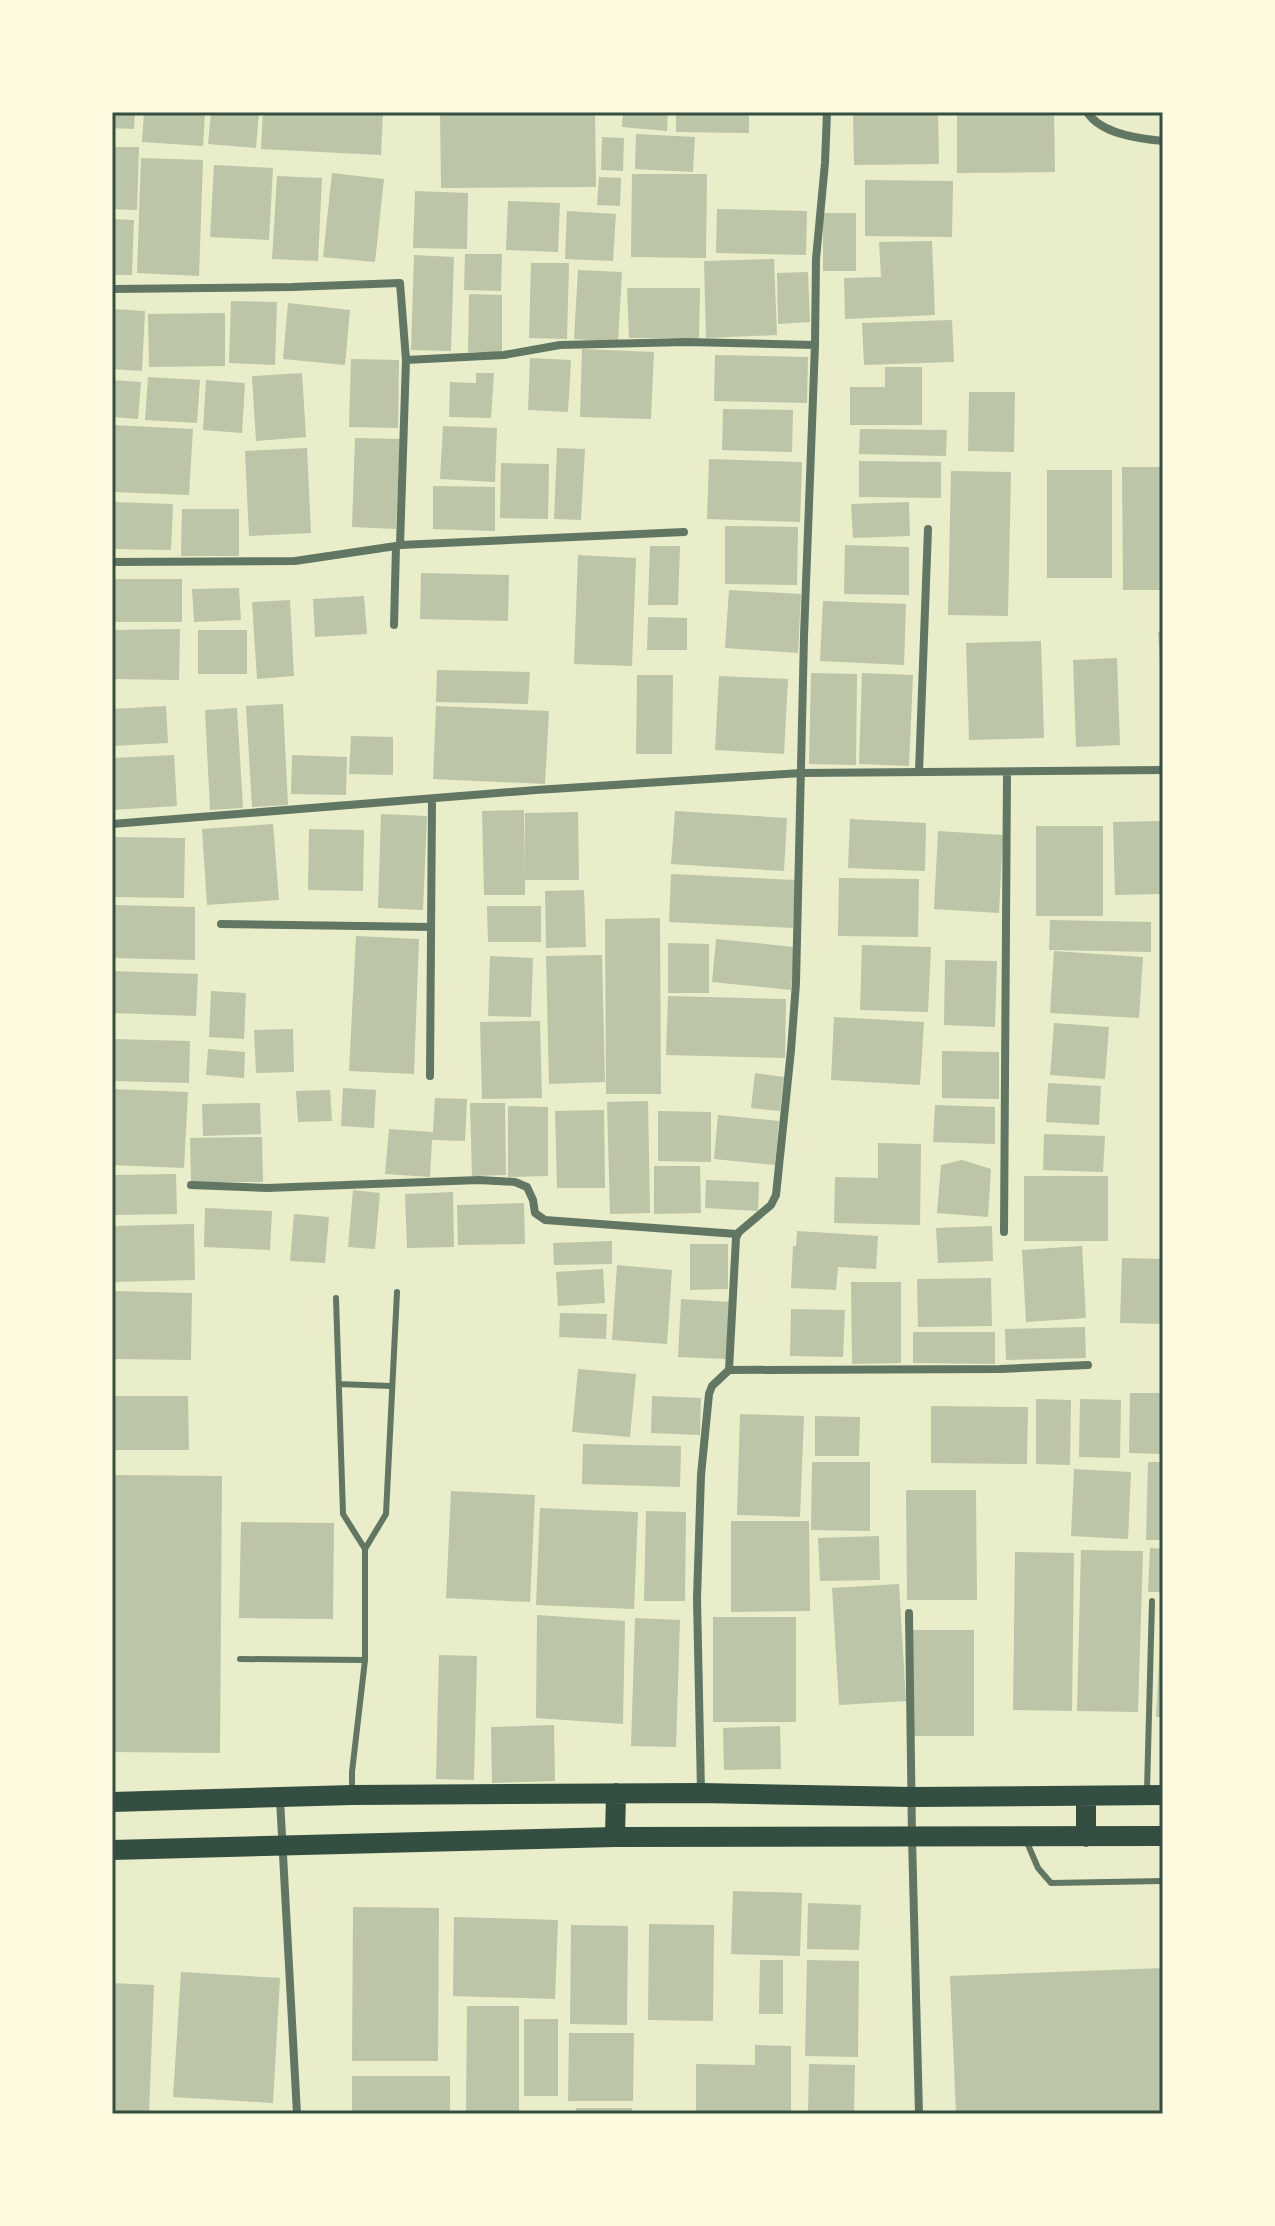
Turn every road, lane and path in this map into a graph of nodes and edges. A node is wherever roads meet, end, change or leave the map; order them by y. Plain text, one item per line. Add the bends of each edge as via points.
1 (827, 112) edge
2 (1087, 112) edge
3 (1163, 141) edge
4 (112, 289) edge
5 (815, 345) junction
6 (406, 360) junction
7 (928, 529) dead end
8 (684, 532) dead end
9 (398, 546) junction
10 (112, 562) edge
11 (394, 625) dead end
12 (1163, 770) edge
13 (919, 772) junction
14 (1007, 772) junction
15 (801, 773) junction
16 (432, 799) junction
17 (112, 824) edge
18 (221, 924) dead end
19 (431, 927) junction
20 (430, 1076) dead end
21 (191, 1185) dead end
22 (1004, 1232) dead end
23 (737, 1234) junction
24 (397, 1292) dead end
25 (336, 1298) dead end
26 (1088, 1365) dead end
27 (729, 1370) junction
28 (339, 1384) junction
29 (391, 1386) junction
30 (365, 1549) junction
31 (1152, 1601) dead end
32 (909, 1613) dead end
33 (240, 1659) dead end
34 (365, 1660) junction
35 (616, 1793) junction
36 (701, 1793) junction
37 (352, 1795) junction
38 (1155, 1795) edge
39 (1086, 1796) junction
40 (913, 1797) junction
41 (280, 1798) junction
42 (112, 1802) edge
43 (1163, 1836) edge
44 (615, 1837) junction
45 (912, 1837) junction
46 (1024, 1837) junction
47 (1086, 1837) junction
48 (283, 1847) junction
49 (112, 1850) edge
50 (1163, 1881) edge
51 (297, 2114) edge
52 (919, 2114) edge

1 - 5 street
2 - 3 street via 1106,128
4 - 6 street via 400,283
5 - 6 street via 560,345 504,355
5 - 15 street
6 - 9 street
7 - 13 street
8 - 9 street
9 - 10 street via 295,561
9 - 11 street
12 - 14 street
13 - 14 street
13 - 15 street
14 - 22 street
15 - 16 street
15 - 23 street via 795,1006 776,1195
16 - 17 street
16 - 19 street
18 - 19 street
19 - 20 street
21 - 23 street via 515,1182 527,1187 535,1213 545,1220
23 - 27 street
24 - 29 lane
25 - 28 lane
26 - 27 street
27 - 36 street via 709,1394 701,1475
28 - 29 lane
28 - 30 lane via 343,1514
29 - 30 lane via 386,1514
30 - 34 lane
31 - 38 lane
32 - 40 street
33 - 34 lane
34 - 37 lane
35 - 36 main road
35 - 37 main road
35 - 44 main road
36 - 40 main road
37 - 41 main road
38 - 39 main road
39 - 40 main road
39 - 47 main road
40 - 45 street
41 - 42 main road
41 - 48 street
43 - 47 main road
44 - 45 main road
44 - 48 main road
45 - 46 main road
45 - 52 street
46 - 47 main road
46 - 50 lane via 1051,1883
48 - 49 main road
48 - 51 street

